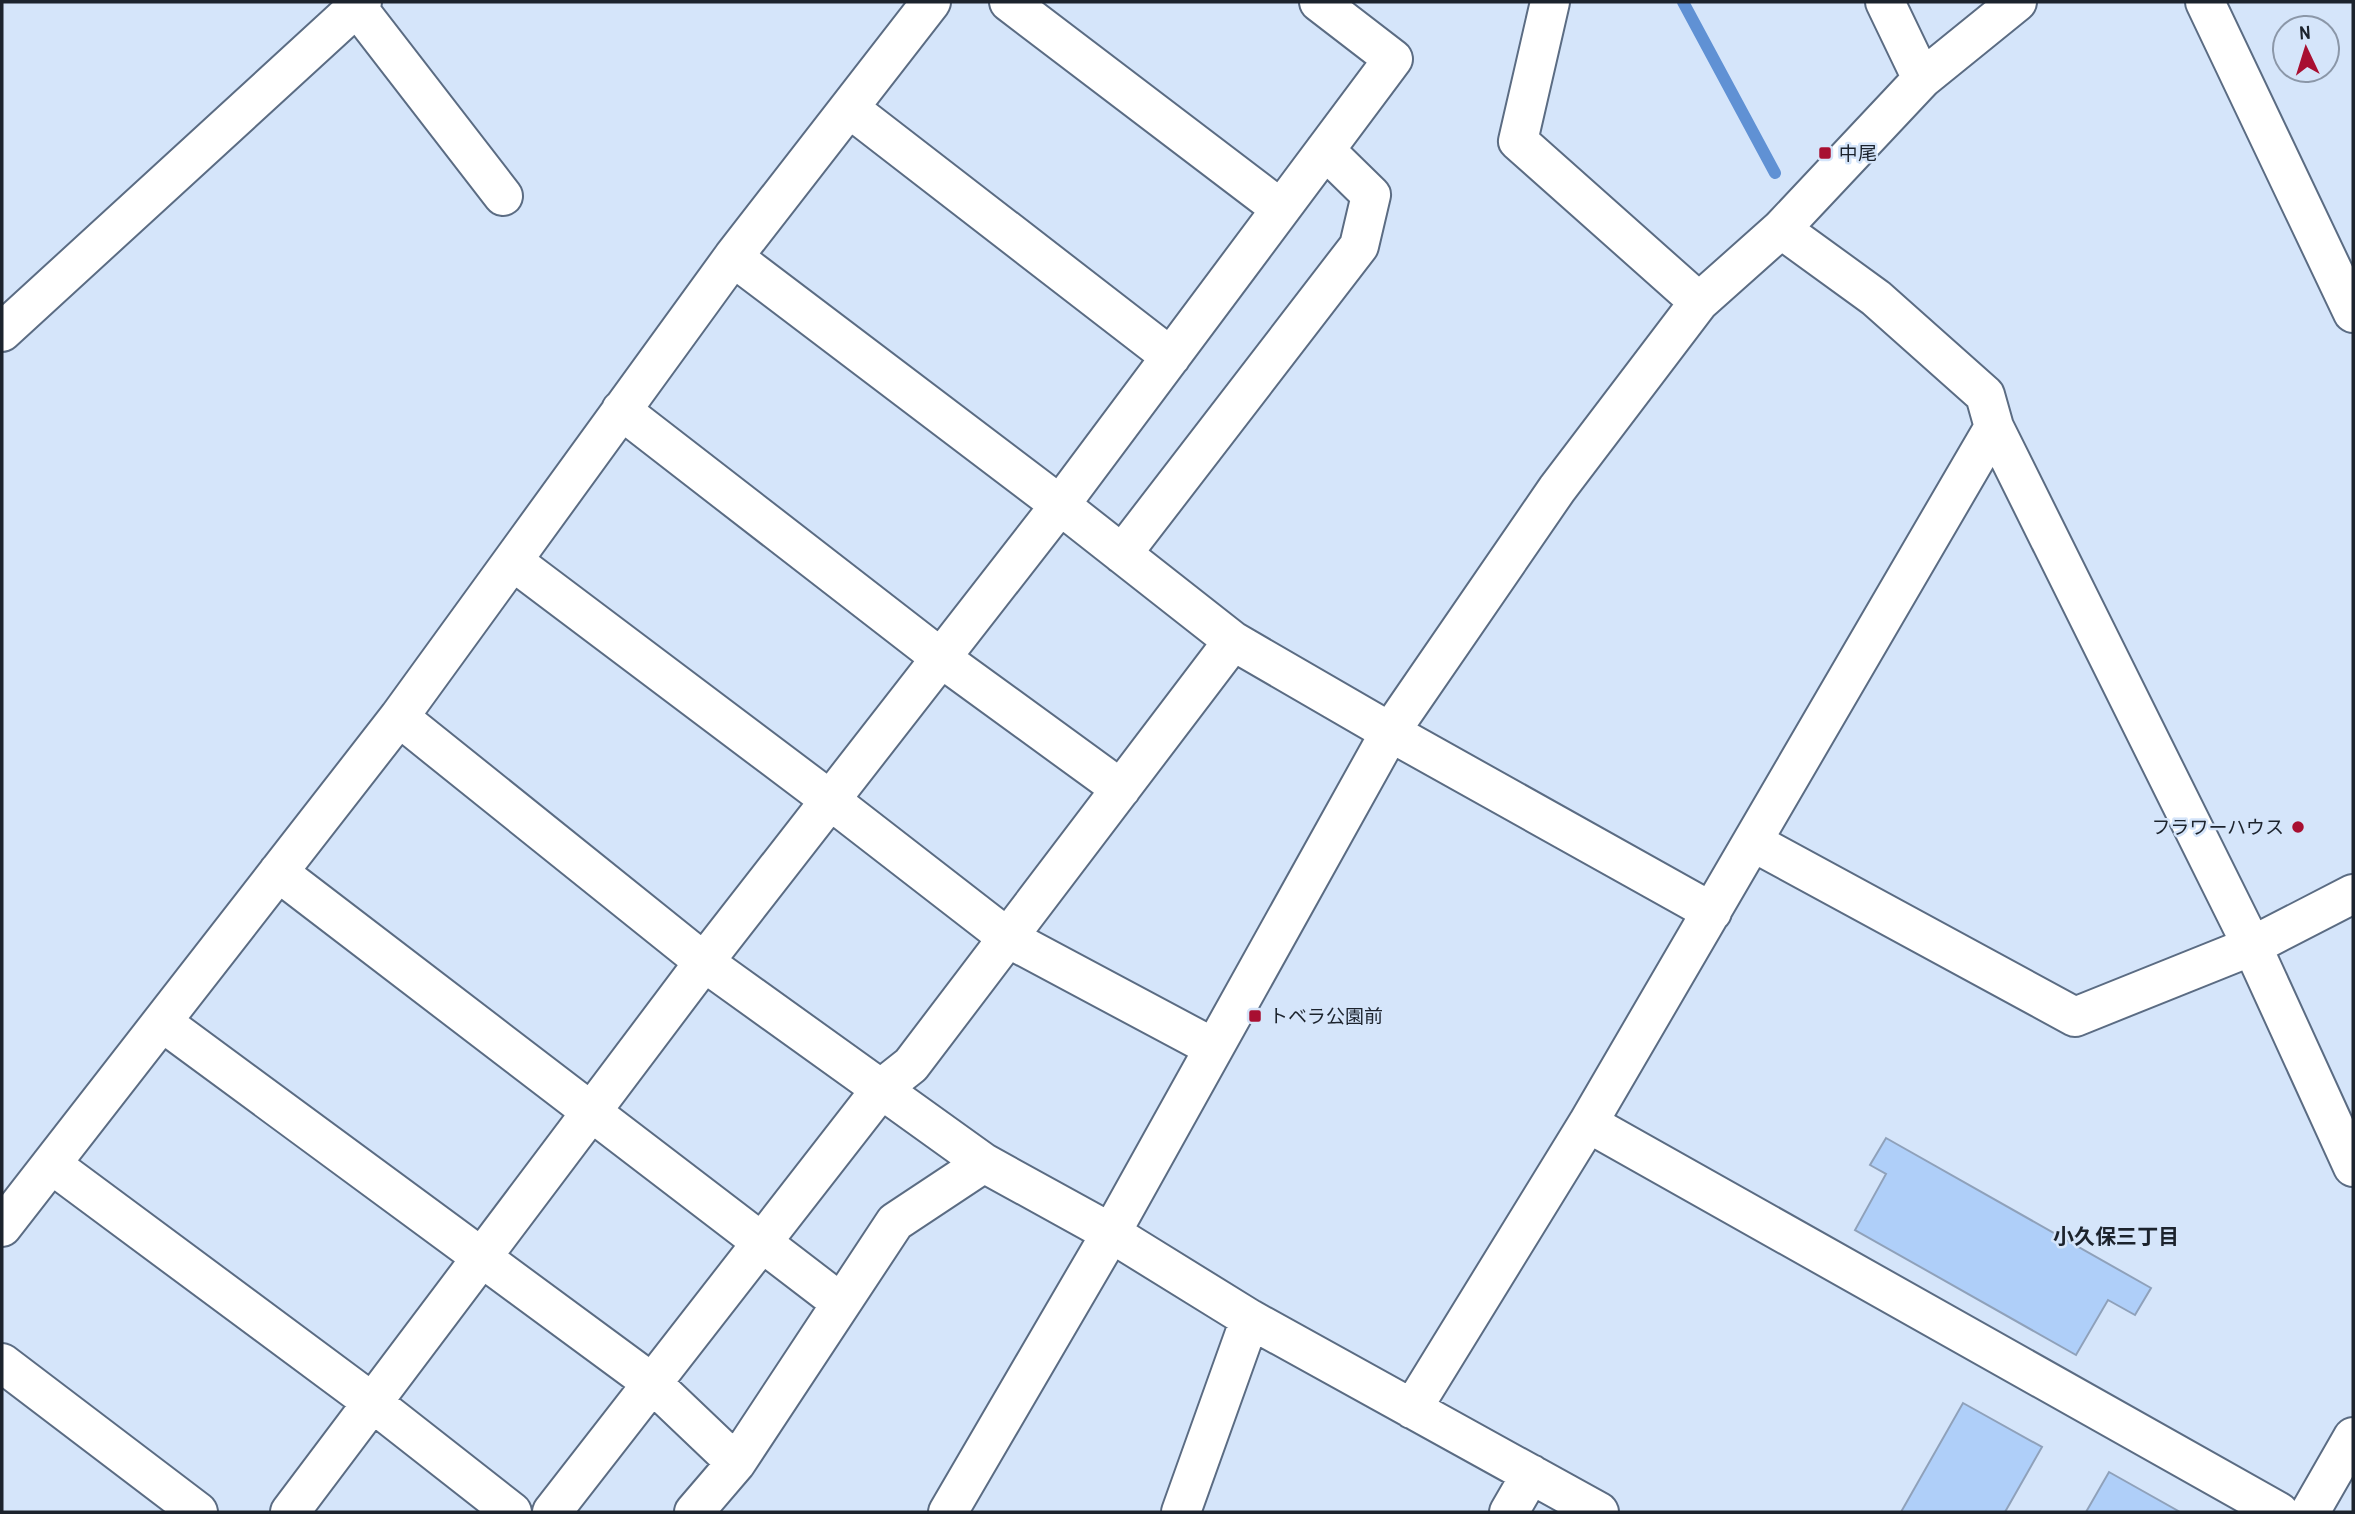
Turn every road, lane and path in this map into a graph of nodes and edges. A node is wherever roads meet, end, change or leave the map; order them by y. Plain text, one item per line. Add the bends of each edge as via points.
1 (931, 2) edge
2 (1009, 2) edge
3 (1319, 2) edge
4 (1550, 2) edge
5 (1885, 2) edge
6 (2017, 2) edge
7 (2205, 2) edge
8 (357, 3) edge
9 (1922, 79) junction
10 (849, 108) junction
11 (1325, 150) junction
12 (503, 196) dead end
13 (1281, 209) junction
14 (1781, 229) junction
15 (733, 257) junction
16 (1699, 303) junction
17 (2352, 309) edge
18 (2, 332) edge
19 (1171, 357) junction
20 (621, 410) junction
21 (1994, 427) junction
22 (1060, 505) junction
23 (1122, 554) junction
24 (514, 562) junction
25 (1233, 641) junction
26 (941, 658) junction
27 (399, 717) junction
28 (1390, 732) junction
29 (1121, 789) junction
30 (830, 800) junction
31 (1753, 842) junction
32 (278, 872) junction
33 (2353, 894) edge
34 (1712, 912) junction
35 (1008, 938) junction
36 (2252, 946) junction
37 (705, 962) junction
38 (162, 1022) junction
39 (1214, 1048) junction
40 (882, 1088) junction
41 (592, 1111) junction
42 (1588, 1122) junction
43 (984, 1163) junction
44 (51, 1164) junction
45 (2353, 1167) edge
46 (2, 1227) edge
47 (1111, 1233) junction
48 (762, 1241) junction
49 (481, 1259) junction
50 (841, 1303) junction
51 (1250, 1319) junction
52 (2, 1363) edge
53 (652, 1383) junction
54 (373, 1403) junction
55 (1412, 1409) junction
56 (2353, 1437) edge
57 (736, 1463) junction
58 (1531, 1474) junction
59 (198, 1512) edge
60 (290, 1512) edge
61 (512, 1512) edge
62 (552, 1512) edge
63 (694, 1512) edge
64 (948, 1512) edge
65 (1181, 1512) edge
66 (1509, 1512) edge
67 (1599, 1512) edge
68 (2279, 1512) edge
69 (2310, 1512) edge

1 - 10 street
2 - 13 street
3 - 11 street via 1393,59
4 - 16 street via 1518,141
5 - 9 street
6 - 9 street
7 - 17 street
8 - 12 street
8 - 18 street
9 - 14 street
10 - 15 street
10 - 19 street
11 - 13 street
11 - 23 street via 1371,195 1359,246
13 - 19 street
14 - 16 street
14 - 21 street via 1876,298 1985,395
15 - 20 street
15 - 22 street
16 - 28 street via 1556,489
19 - 22 street
20 - 24 street
20 - 26 street
21 - 31 street
21 - 36 street
22 - 23 street
22 - 26 street
23 - 25 street
24 - 27 street
24 - 30 street
25 - 28 street
25 - 29 street
26 - 29 street
26 - 30 street
27 - 32 street
27 - 37 street
28 - 34 street
28 - 39 street
29 - 35 street
30 - 35 street
30 - 37 street
31 - 34 street
31 - 36 street via 2074,1017
32 - 38 street
32 - 41 street
33 - 36 street
34 - 42 street
35 - 39 street
35 - 40 street via 911,1065
36 - 45 street
37 - 40 street
37 - 41 street
38 - 44 street
38 - 49 street
39 - 47 street
40 - 43 street
40 - 48 street
41 - 48 street
41 - 49 street
42 - 55 street
42 - 68 street
43 - 47 street
43 - 50 street via 895,1222
44 - 46 street
44 - 54 street
47 - 51 street
47 - 64 street
48 - 50 street
48 - 53 street
49 - 53 street
49 - 54 street
50 - 57 street
51 - 55 street
51 - 65 street
52 - 59 street
53 - 57 street
53 - 62 street
54 - 60 street
54 - 61 street
55 - 58 street
56 - 69 street
57 - 63 street
58 - 66 street
58 - 67 street

